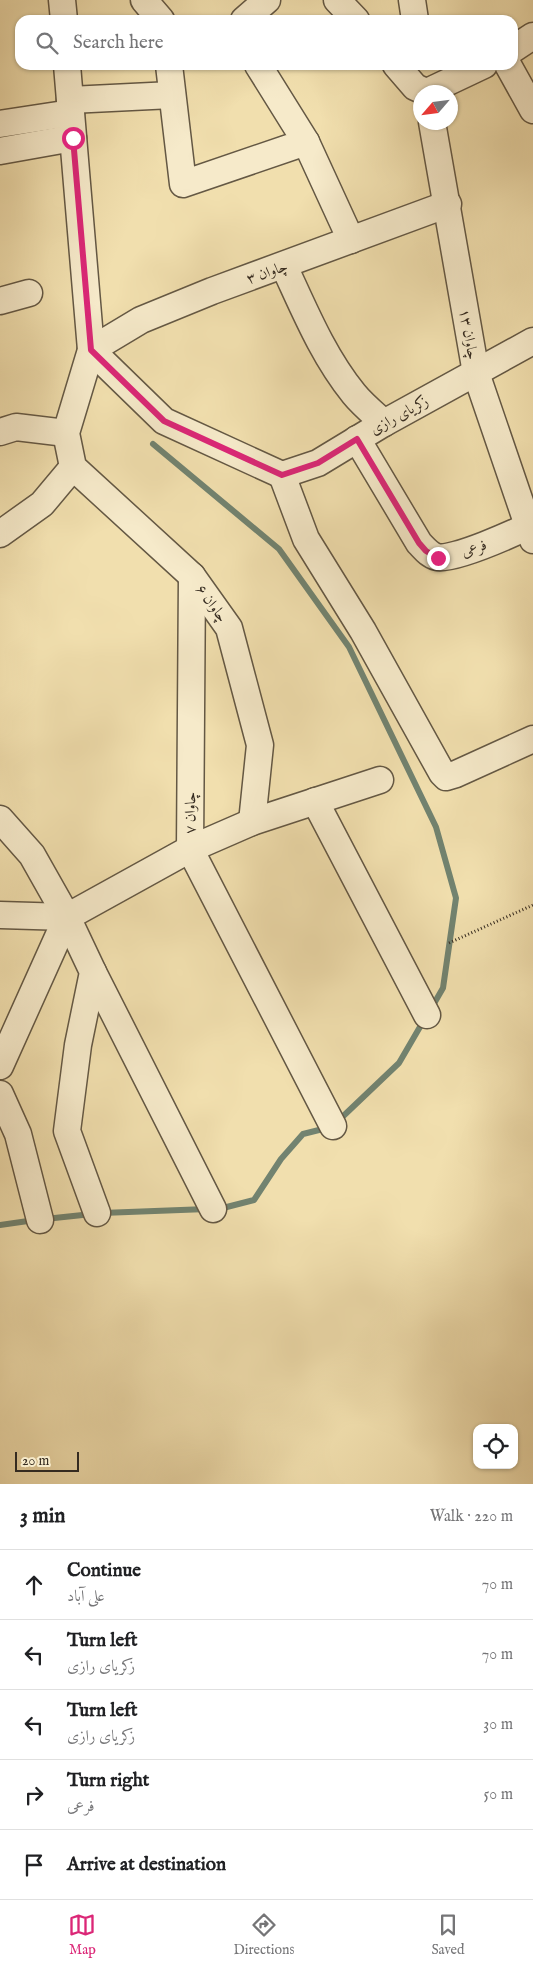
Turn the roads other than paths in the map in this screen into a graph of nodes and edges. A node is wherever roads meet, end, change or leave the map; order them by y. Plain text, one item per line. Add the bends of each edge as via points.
1 (62, 0) edge
2 (144, 0) edge
3 (267, 0) edge
4 (337, 0) edge
5 (412, 0) edge
6 (64, 15) edge
7 (157, 15) edge
8 (250, 15) edge
9 (351, 15) edge
10 (414, 15) edge
11 (533, 36) edge
12 (518, 46) edge
13 (67, 70) edge
14 (170, 70) edge
15 (261, 70) edge
16 (401, 70) edge
17 (423, 70) edge
18 (473, 70) edge
19 (511, 70) edge
20 (414, 85) edge
21 (426, 85) edge
22 (442, 85) edge
23 (172, 95) junction
24 (533, 110) edge
25 (71, 117) junction
26 (0, 124) edge
27 (434, 130) edge
28 (306, 142) junction
29 (0, 151) edge
30 (448, 204) junction
31 (352, 240) junction
32 (284, 266) junction
33 (29, 294) dead end
34 (0, 300) edge
35 (533, 341) edge
36 (91, 350) junction
37 (476, 373) junction
38 (384, 423) junction
39 (0, 432) edge
40 (66, 433) junction
41 (357, 439) junction
42 (74, 467) junction
43 (282, 475) junction
44 (532, 530) edge
45 (0, 534) edge
46 (192, 576) junction
47 (533, 739) edge
48 (380, 780) dead end
49 (315, 801) junction
50 (0, 819) edge
51 (252, 822) junction
52 (190, 849) junction
53 (0, 915) edge
54 (67, 917) junction
55 (93, 972) junction
56 (427, 1015) dead end
57 (0, 1066) edge
58 (0, 1094) edge
59 (333, 1126) dead end
60 (212, 1209) dead end
61 (97, 1213) dead end
62 (40, 1220) dead end

1 - 6 street
2 - 7 street
3 - 8 street
4 - 9 street
5 - 10 street
11 - 12 street
13 - 25 street
14 - 23 street
15 - 28 street
16 - 20 street
17 - 21 street
18 - 22 street
19 - 24 street
23 - 25 street
23 - 28 street via 183,184
25 - 26 street
25 - 29 street
25 - 36 street
27 - 30 street, چاوان ۱۳
28 - 31 street
30 - 31 street, چاوان ۳
30 - 37 street, چاوان ۱۳
31 - 32 street, چاوان ۳
32 - 36 street, چاوان ۳ via 141,320
32 - 38 street via 339,372 354,394
33 - 34 street
35 - 37 street, زکریای رازی
36 - 40 street
36 - 43 street via 164,421
37 - 38 street, زکریای رازی
37 - 44 street, چاوان ۱۳
38 - 41 street, زکریای رازی
39 - 40 street via 16,427
40 - 42 street
41 - 43 street, زکریای رازی via 318,463
41 - 44 street, فرعی via 419,543 434,556 444,558
42 - 45 street via 42,504
42 - 46 street, چاوان ۶
43 - 47 street via 306,539 363,631 442,773 446,777 456,774
46 - 51 street, چاوان ۶ via 229,628 260,745
46 - 52 street, چاوان ۷
48 - 49 street
49 - 51 street
49 - 56 street
50 - 54 street via 32,855
51 - 52 street
52 - 54 street, چاوان ۷
52 - 59 street
53 - 54 street
54 - 55 street
54 - 57 street
55 - 60 street
55 - 61 street via 78,1045 67,1131
58 - 62 street via 18,1134

